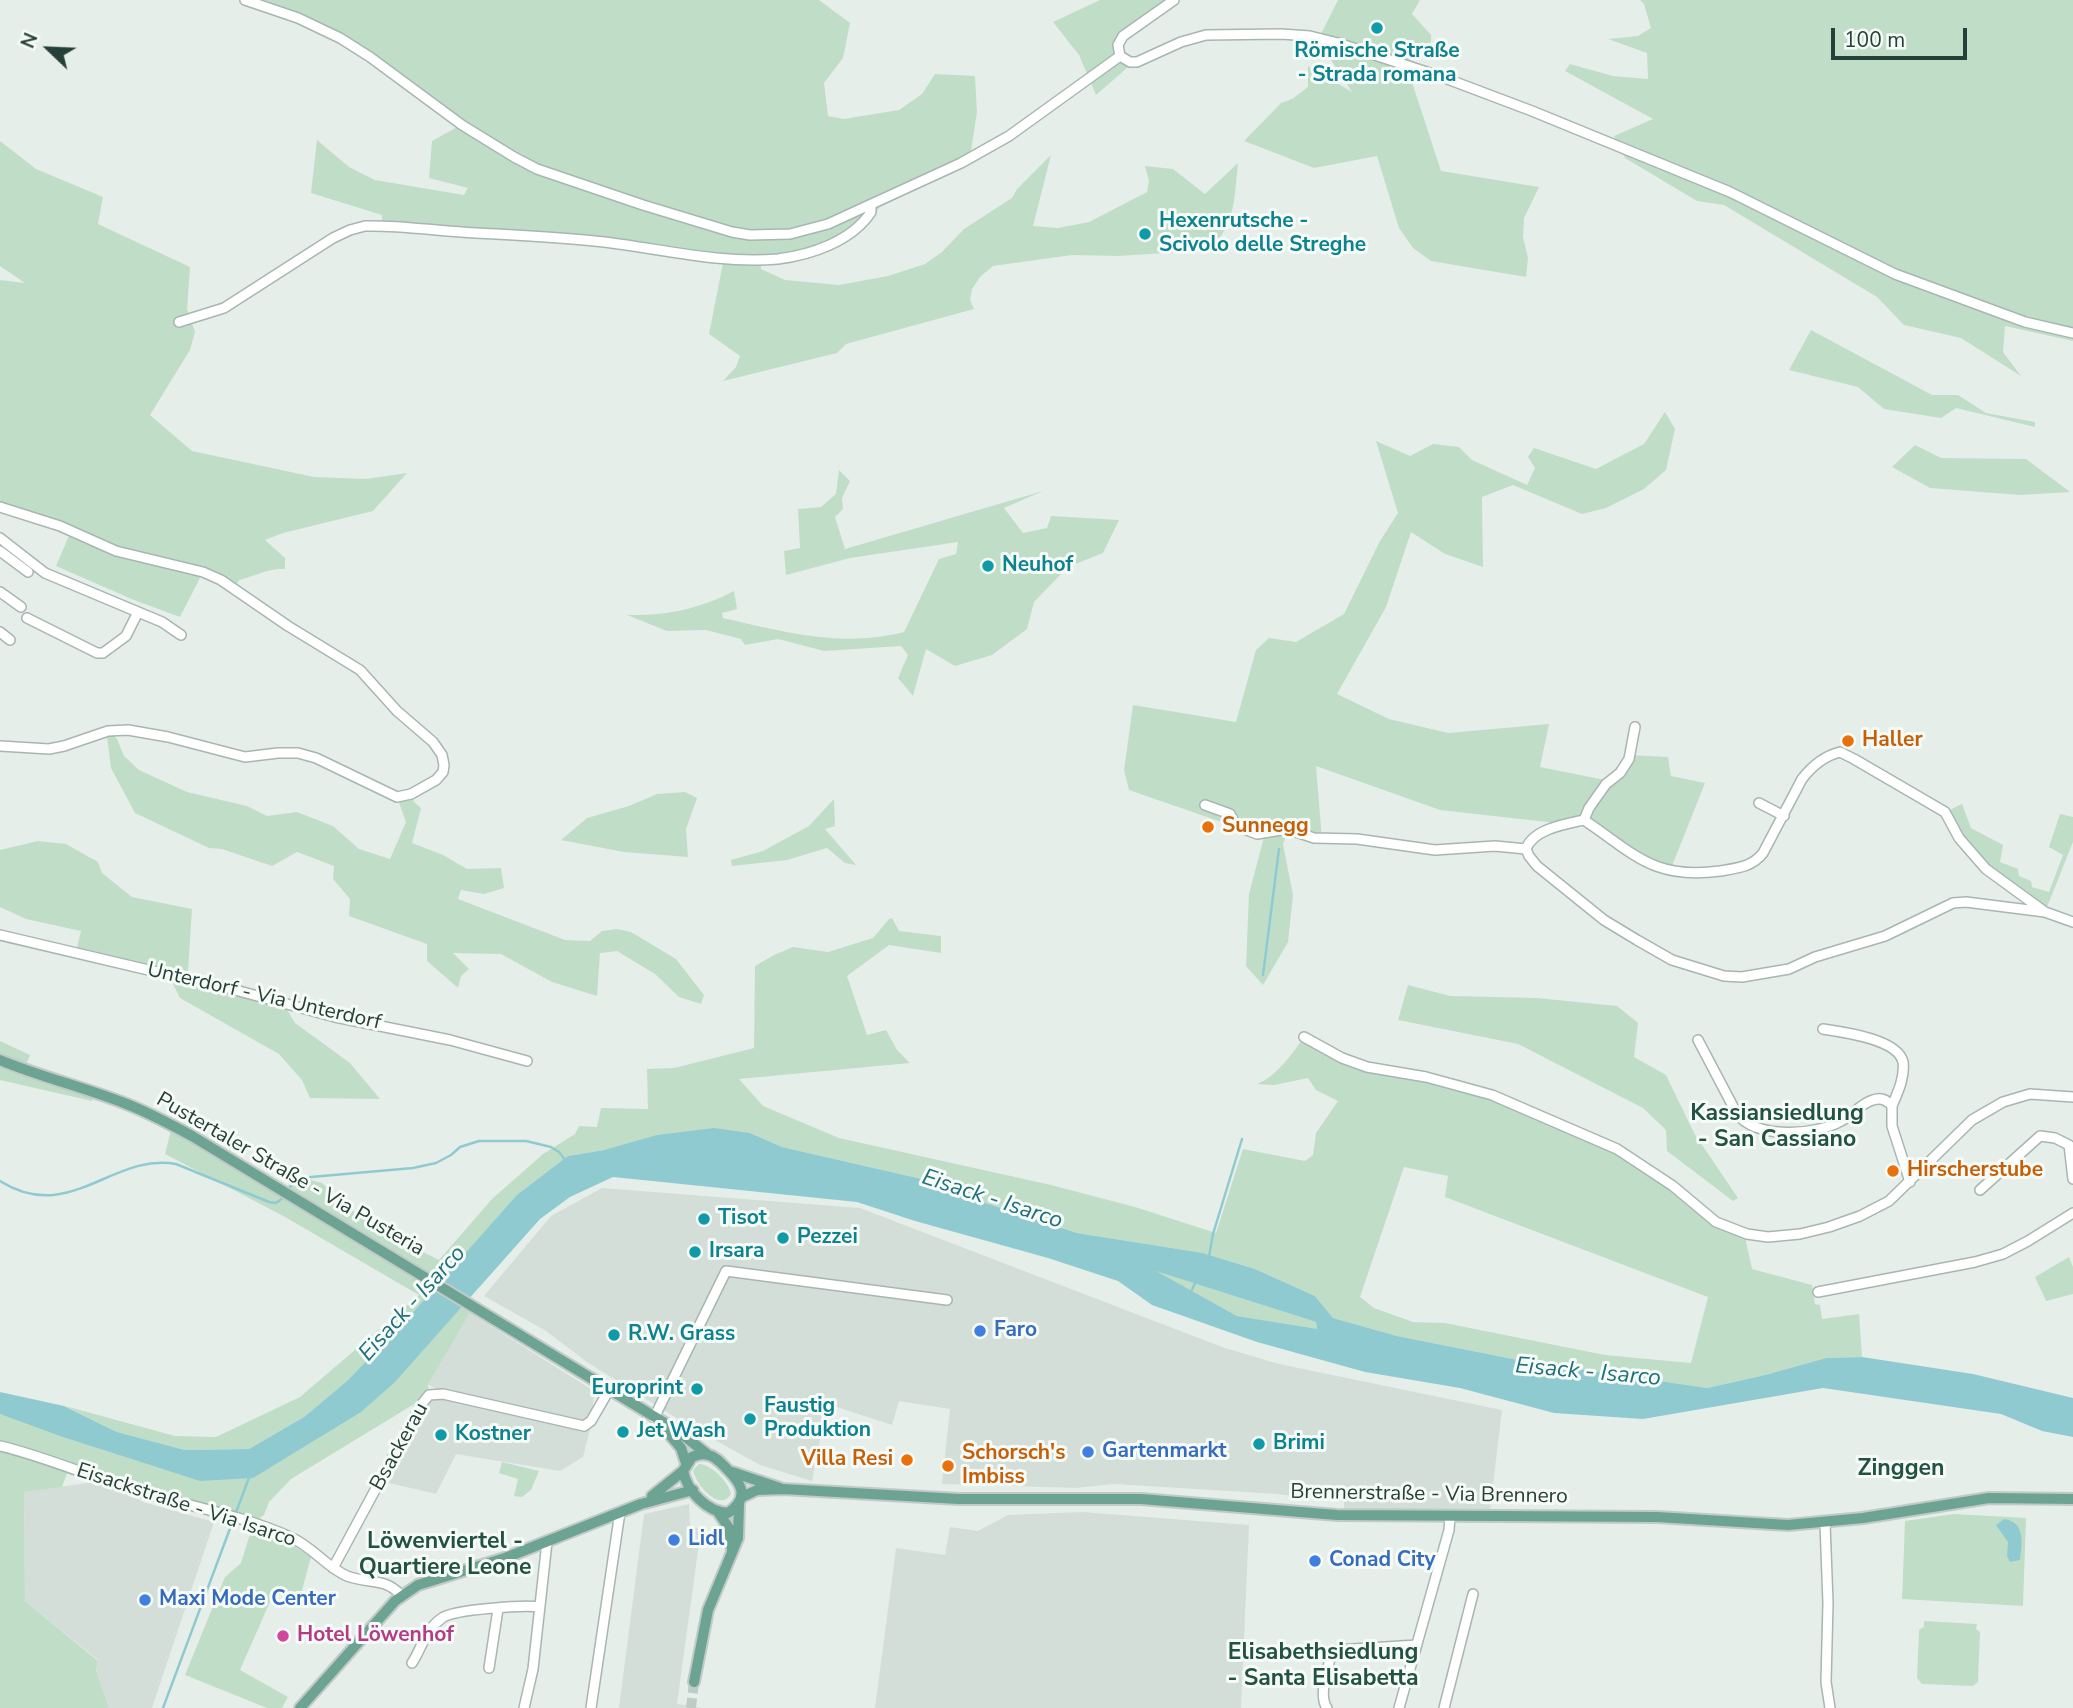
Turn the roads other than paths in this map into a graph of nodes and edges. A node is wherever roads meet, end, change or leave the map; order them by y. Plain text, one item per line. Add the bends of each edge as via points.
1 (245, 0) edge
2 (1174, 0) edge
3 (1120, 56) junction
4 (871, 206) junction
5 (179, 322) dead end
6 (2073, 333) edge
7 (0, 507) edge
8 (0, 538) edge
9 (0, 551) edge
10 (28, 572) dead end
11 (0, 592) edge
12 (21, 607) dead end
13 (138, 611) junction
14 (27, 618) dead end
15 (0, 632) edge
16 (181, 635) dead end
17 (10, 640) dead end
18 (1635, 727) dead end
19 (0, 746) edge
20 (1759, 803) dead end
21 (1205, 805) dead end
22 (1784, 816) junction
23 (1584, 820) junction
24 (1526, 849) junction
25 (2045, 912) junction
26 (2073, 922) edge
27 (0, 935) edge
28 (1823, 1029) dead end
29 (1304, 1037) dead end
30 (1698, 1040) dead end
31 (0, 1060) edge
32 (527, 1061) dead end
33 (2073, 1097) edge
34 (1892, 1106) junction
35 (2073, 1179) edge
36 (1910, 1182) junction
37 (1980, 1190) dead end
38 (2073, 1213) edge
39 (1818, 1292) dead end
40 (947, 1300) dead end
41 (609, 1390) junction
42 (654, 1418) junction
43 (0, 1446) edge
44 (707, 1454) junction
45 (685, 1467) junction
46 (729, 1471) junction
47 (783, 1489) junction
48 (693, 1490) junction
49 (2073, 1499) edge
50 (740, 1500) junction
51 (641, 1504) junction
52 (620, 1512) junction
53 (718, 1512) junction
54 (1450, 1517) junction
55 (1825, 1523) junction
56 (547, 1542) junction
57 (732, 1550) junction
58 (333, 1568) junction
59 (1473, 1594) dead end
60 (401, 1595) junction
61 (540, 1607) junction
62 (498, 1609) junction
63 (1417, 1645) junction
64 (412, 1663) dead end
65 (489, 1668) dead end
66 (695, 1682) tunnel mouth
67 (300, 1708) edge
68 (524, 1708) edge
69 (591, 1708) edge
70 (1327, 1708) edge
71 (1399, 1708) edge
72 (1444, 1708) edge
73 (1830, 1708) edge

1 - 4 street via 340,38 431,104 537,169 643,205 732,232 771,236 811,230
2 - 3 street via 1123,36 1118,45
3 - 4 street via 984,151
3 - 6 street via 1137,62 1181,42 1230,33 1301,36 1338,43 1532,111 1730,192 1895,274 2025,322
4 - 5 street via 867,218 849,234 823,247 780,258 716,258 604,242 382,226 349,230 224,308
7 - 19 street via 60,526 116,551 221,580 360,670 433,742 444,765 436,780 397,797 298,753 245,757 128,730 108,731 49,749
8 - 13 street via 45,573
9 - 10 street
11 - 12 street
13 - 14 street via 126,636 103,653
13 - 16 street
15 - 17 street
18 - 23 street via 1629,759 1606,784
20 - 22 street
21 - 24 street via 1230,814 1240,827 1257,834 1287,829 1314,838 1435,850
22 - 23 street via 1757,861 1710,872 1656,867 1637,859
22 - 25 street via 1810,769 1833,754 1845,753 1945,812 1959,838 1986,869
23 - 24 street via 1534,838
24 - 25 street via 1537,866 1615,927 1672,960 1724,976 1789,969 1885,936 1953,903
25 - 26 street
27 - 32 street, Unterdorf - Via Unterdorf
28 - 34 street via 1882,1042 1896,1051 1903,1066
29 - 36 street via 1367,1067 1426,1077 1492,1096 1617,1149 1673,1186 1709,1219 1747,1234 1768,1237 1829,1227 1889,1201
30 - 34 street via 1737,1114 1754,1128 1792,1133 1842,1121 1870,1100 1880,1098
31 - 41 main road, Pustertaler Straße - Via Pusteria via 153,1115 201,1141
33 - 36 street via 2030,1094 2003,1102 1972,1120
34 - 36 street via 1892,1126
35 - 37 street via 2069,1145 2040,1136
38 - 39 street via 2003,1254
40 - 42 street via 726,1271
41 - 42 main road, Pustertaler Straße - Via Pusteria
41 - 58 street, Bsackerau via 591,1421 583,1426 443,1394 429,1395
42 - 44 main road, Pustertaler Straße - Via Pusteria via 678,1430
42 - 45 main road, Pustertaler Straße - Via Pusteria via 681,1448
43 - 58 street, Eisackstraße - Via Isarco via 253,1523 299,1541
44 - 45 main road via 692,1457
44 - 46 main road, Brennerstraße - Via Brennero
45 - 48 main road via 686,1482
45 - 51 main road
46 - 47 main road, Brennerstraße - Via Brennero
46 - 50 main road, Brennerstraße - Via Brennero via 738,1480
47 - 50 main road, Brennerstraße - Via Brennero via 757,1490
47 - 54 main road, Brennerstraße - Via Brennero via 959,1500 1141,1499 1337,1515
48 - 51 main road
48 - 53 main road via 708,1508
49 - 55 main road, Brennerstraße - Via Brennero via 1989,1498
50 - 53 main road, Brennerstraße - Via Brennero via 728,1513
50 - 57 main road via 738,1538
51 - 52 main road
52 - 56 main road
52 - 69 street
53 - 57 main road via 729,1528
54 - 55 main road, Brennerstraße - Via Brennero via 1615,1516 1777,1525
54 - 63 street
55 - 73 street
56 - 60 main road via 429,1581
56 - 61 street
57 - 66 main road via 702,1632
58 - 60 street, Eisackstraße - Via Isarco via 350,1577 388,1584
59 - 72 street
60 - 67 main road
61 - 62 street
61 - 68 street
62 - 64 street via 453,1613 441,1619 423,1637
62 - 65 street
63 - 70 street via 1336,1650 1331,1654 1324,1694
63 - 71 street

